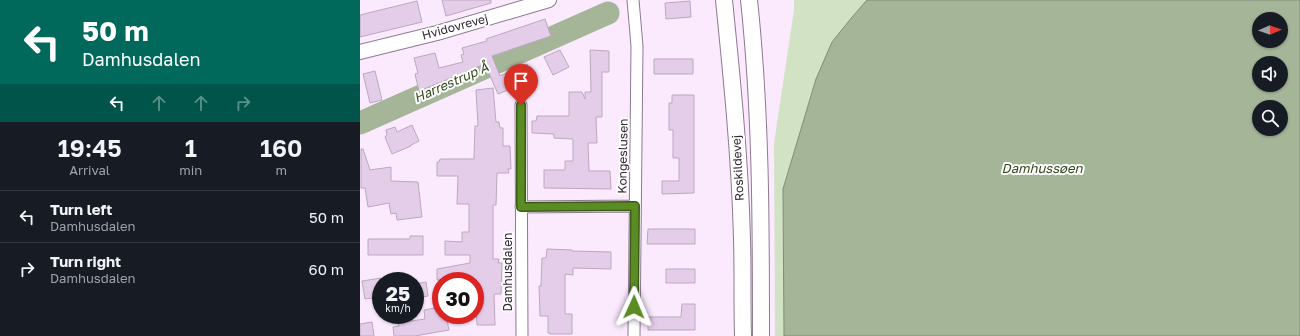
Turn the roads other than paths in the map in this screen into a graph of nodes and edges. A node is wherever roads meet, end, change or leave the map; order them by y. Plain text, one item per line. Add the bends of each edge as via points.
1 (549, 0) edge
2 (633, 0) edge
3 (724, 0) edge
4 (749, 0) edge
5 (360, 52) edge
6 (521, 105) dead end
7 (635, 206) junction
8 (521, 207) junction
9 (522, 336) edge
10 (634, 336) edge
11 (743, 336) edge
12 (761, 336) edge

1 - 5 street, Hvidovrevej
2 - 7 street, Kongeslusen via 637,46
3 - 11 main road, Roskildevej via 739,174
4 - 12 main road, Roskildevej via 759,141
6 - 8 street, Damhusdalen
7 - 8 street
7 - 10 street, Kongeslusen
8 - 9 street, Damhusdalen

